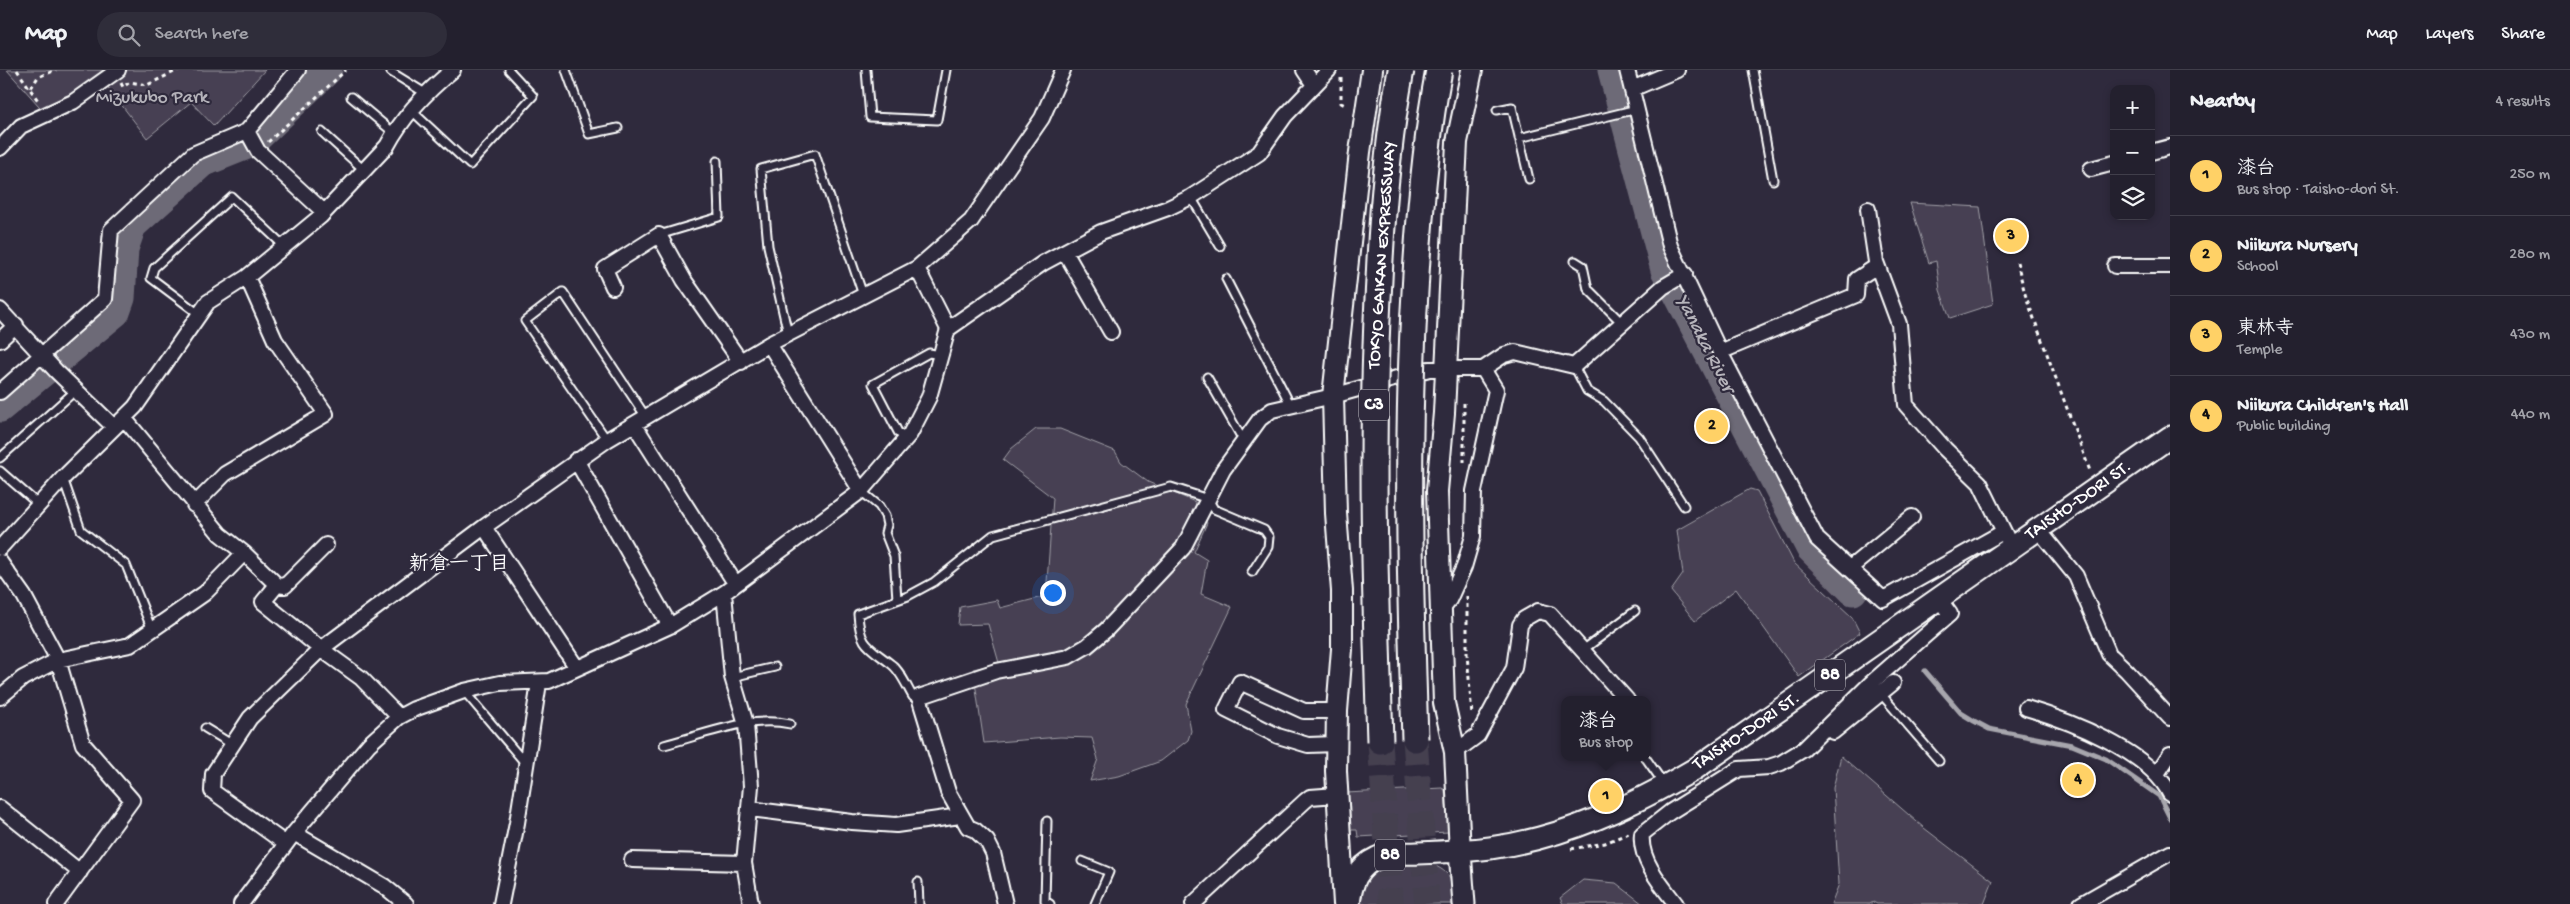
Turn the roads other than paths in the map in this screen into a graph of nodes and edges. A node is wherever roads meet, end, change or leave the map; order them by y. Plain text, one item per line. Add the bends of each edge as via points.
1 (118, 70) edge
2 (298, 70) edge
3 (453, 70) edge
4 (509, 70) edge
5 (566, 70) edge
6 (866, 70) edge
7 (946, 70) edge
8 (1063, 70) edge
9 (1304, 70) edge
10 (1329, 70) edge
11 (1372, 70) edge
12 (1401, 70) edge
13 (1439, 70) edge
14 (1472, 70) edge
15 (1627, 70) edge
16 (1677, 70) edge
17 (1753, 70) edge
18 (392, 72) dead end
19 (1314, 85) junction
20 (1632, 89) junction
21 (425, 93) junction
22 (351, 97) dead end
23 (1497, 110) dead end
24 (1634, 110) junction
25 (412, 111) junction
26 (618, 128) dead end
27 (322, 132) dead end
28 (394, 133) junction
29 (248, 134) junction
30 (1519, 138) junction
31 (2170, 147) edge
32 (0, 148) edge
33 (2155, 151) edge
34 (717, 161) dead end
35 (2110, 163) edge
36 (2091, 169) dead end
37 (364, 170) junction
38 (1529, 179) dead end
39 (1773, 180) dead end
40 (1191, 197) junction
41 (1868, 209) dead end
42 (324, 212) junction
43 (659, 235) junction
44 (284, 246) junction
45 (1220, 246) dead end
46 (1065, 252) junction
47 (1575, 261) dead end
48 (1877, 266) junction
49 (2115, 266) dead end
50 (917, 268) junction
51 (2170, 268) edge
52 (1681, 276) junction
53 (247, 277) junction
54 (1226, 279) dead end
55 (613, 287) dead end
56 (863, 295) junction
57 (0, 310) edge
58 (199, 314) junction
59 (1623, 324) junction
60 (16, 325) junction
61 (948, 329) junction
62 (1111, 332) dead end
63 (788, 334) junction
64 (0, 340) edge
65 (769, 344) junction
66 (1720, 352) junction
67 (941, 355) junction
68 (41, 356) junction
69 (742, 362) junction
70 (1574, 366) junction
71 (1446, 369) junction
72 (1483, 369) junction
73 (1207, 377) dead end
74 (75, 391) junction
75 (0, 392) edge
76 (1333, 396) junction
77 (1290, 404) junction
78 (640, 421) junction
79 (119, 422) junction
80 (2170, 437) edge
81 (906, 439) junction
82 (607, 440) junction
83 (1243, 440) junction
84 (0, 458) edge
85 (576, 460) junction
86 (0, 471) edge
87 (63, 478) junction
88 (861, 491) junction
89 (1208, 499) junction
90 (39, 505) junction
91 (194, 505) junction
92 (1684, 506) dead end
93 (1912, 517) dead end
94 (484, 527) junction
95 (2038, 529) junction
96 (2007, 540) junction
97 (326, 545) dead end
98 (0, 548) edge
99 (244, 553) junction
100 (0, 562) edge
101 (1850, 568) junction
102 (1252, 572) dead end
103 (734, 583) junction
104 (277, 585) junction
105 (724, 593) junction
106 (897, 599) junction
107 (1939, 599) junction
108 (1440, 611) junction
109 (1635, 611) dead end
110 (670, 626) junction
111 (152, 630) junction
112 (321, 649) junction
113 (1583, 650) junction
114 (58, 660) junction
115 (775, 667) dead end
116 (577, 668) junction
117 (732, 677) junction
118 (539, 683) junction
119 (1893, 683) dead end
120 (464, 691) junction
121 (1880, 694) junction
122 (1623, 696) edge
123 (919, 697) junction
124 (0, 698) edge
125 (2026, 708) dead end
126 (1337, 712) junction
127 (399, 717) junction
128 (2170, 718) edge
129 (746, 724) junction
130 (790, 724) dead end
131 (205, 728) dead end
132 (1818, 736) junction
133 (1416, 738) tunnel mouth
134 (1380, 741) tunnel mouth
135 (1336, 744) junction
136 (232, 745) junction
137 (664, 745) dead end
138 (1455, 752) junction
139 (2170, 754) edge
140 (1648, 761) edge
141 (1939, 761) dead end
142 (527, 764) junction
143 (2157, 774) junction
144 (1666, 786) junction
145 (2170, 794) edge
146 (1337, 795) junction
147 (0, 808) edge
148 (750, 809) junction
149 (960, 816) junction
150 (1047, 821) dead end
151 (290, 838) junction
152 (1460, 852) junction
153 (2170, 853) edge
154 (632, 860) dead end
155 (1082, 861) dead end
156 (744, 863) junction
157 (80, 872) junction
158 (918, 882) dead end
159 (56, 904) edge
160 (242, 904) edge
161 (406, 904) edge
162 (501, 904) edge
163 (751, 904) edge
164 (919, 904) edge
165 (1005, 904) edge
166 (1050, 904) edge
167 (1095, 904) edge
168 (1193, 904) edge
169 (1344, 904) edge
170 (1350, 904) edge
171 (1464, 904) edge
172 (1676, 904) edge
173 (2081, 904) edge

1 - 32 street via 73,102 21,126
2 - 29 street
3 - 21 street
4 - 25 lane via 533,96 470,165
5 - 26 lane via 589,134
6 - 7 lane via 870,117 937,120
8 - 50 street via 1042,118 971,221
9 - 19 street
10 - 19 street
11 - 76 street
12 - 134 highway, TOKYO GAIKAN EXPRESSWAY / C3, bridge via 1388,161 1376,337 1374,438
13 - 133 highway, TOKYO GAIKAN EXPRESSWAY / C3, bridge via 1424,174 1412,335 1410,578
14 - 71 street via 1458,142
15 - 20 street
16 - 20 street
17 - 39 lane
18 - 21 lane
19 - 40 street via 1285,116 1259,153
20 - 24 street
21 - 25 street
22 - 28 lane
23 - 30 lane via 1512,107
24 - 30 lane
24 - 52 street
25 - 28 street
27 - 37 lane
28 - 37 street
29 - 42 street via 258,151
29 - 68 street via 193,154 111,230 105,299
30 - 38 lane
31 - 33 street
34 - 43 lane via 719,217
35 - 36 street
37 - 42 street
40 - 45 lane
40 - 46 street via 1101,232
41 - 48 street
42 - 44 street
43 - 55 street via 605,269
43 - 69 street via 684,280
44 - 53 street
44 - 58 lane via 232,197 154,268 150,278
46 - 61 street
46 - 62 street
47 - 59 lane via 1583,266 1588,288
48 - 66 street via 1857,279 1856,295
48 - 96 street via 1899,324 1906,405 1980,483
49 - 51 street
50 - 56 street
50 - 61 street
52 - 59 street via 1663,287
52 - 66 street
53 - 58 street via 208,302
53 - 91 street via 275,340 326,414 225,474
54 - 77 lane
56 - 63 street
56 - 63 lane via 815,154 761,169 768,246
57 - 60 street
58 - 79 street via 153,382
59 - 70 street
60 - 64 street
60 - 68 street
61 - 67 street
63 - 65 street
65 - 69 street
65 - 88 street
66 - 101 street via 1816,539
67 - 81 street via 929,397
67 - 81 lane via 929,353 873,384 898,432
68 - 74 street
68 - 75 street
69 - 78 street
70 - 72 street via 1515,352 1504,355
70 - 92 lane via 1587,391 1604,401 1639,437
71 - 72 street
71 - 76 street via 1429,369
71 - 108 street via 1437,491
72 - 108 street via 1496,390 1474,491 1473,536 1464,567 1449,600
73 - 83 lane
74 - 79 street
74 - 84 lane
76 - 77 street
76 - 126 street via 1342,591
77 - 83 street via 1272,410 1260,419
78 - 82 street
78 - 82 lane via 563,292 525,321
78 - 103 street
79 - 87 street
79 - 91 street
80 - 95 main road, TAISHO-DORI ST. / 88
81 - 88 street
82 - 85 street
83 - 89 street
85 - 94 street
85 - 110 street
86 - 90 lane
87 - 90 street
87 - 111 lane via 81,530 126,565
88 - 103 street
88 - 106 lane via 879,506 885,516 885,532 894,556
89 - 102 lane via 1214,510 1264,530 1269,536 1268,547
89 - 106 lane via 1171,487 993,536 934,582
89 - 123 street via 1183,548 1087,646 1068,656 1004,668
90 - 98 street
91 - 99 street via 220,534
93 - 101 street
94 - 112 street
94 - 116 street
95 - 96 main road, TAISHO-DORI ST. / 88
95 - 128 street via 2076,576 2109,654
96 - 101 street via 1883,599
96 - 107 main road, TAISHO-DORI ST. / 88
97 - 104 street via 285,586
99 - 104 street
99 - 111 street via 205,593
100 - 114 street via 24,596
103 - 105 street
104 - 112 street via 263,602
105 - 110 street
105 - 117 street
106 - 123 lane via 858,614 859,627 868,647 892,664 913,697
107 - 132 street via 1950,614 1871,683
107 - 144 main road, TAISHO-DORI ST. / 88
108 - 138 street via 1444,703
109 - 113 lane
110 - 116 street
111 - 114 street via 130,645
112 - 127 street via 361,678
112 - 136 street via 250,718
113 - 122 street
113 - 138 street via 1546,612 1538,611 1524,618 1518,632 1514,668 1478,735
114 - 124 street via 23,678
114 - 157 street via 83,744 132,800
115 - 117 lane
116 - 118 street
117 - 129 street
118 - 120 street via 500,683
118 - 142 street
119 - 121 street
120 - 127 street via 422,705
120 - 142 lane
121 - 132 street via 1832,733
121 - 141 lane
123 - 149 street via 948,792
125 - 143 street via 2063,719 2112,743
126 - 135 street
126 - 135 street via 1304,712 1240,682 1226,710 1308,745
127 - 151 street via 369,744
129 - 130 lane via 774,720
129 - 137 lane
129 - 148 street
131 - 136 lane
132 - 172 street via 1782,763 1739,769 1670,812 1642,834 1641,843 1652,872
135 - 146 street
136 - 151 street via 213,774 212,791
138 - 152 street
139 - 143 street
140 - 144 lane
142 - 162 street
143 - 145 street
144 - 152 main road, TAISHO-DORI ST. / 88 via 1626,806 1557,832 1492,848
146 - 168 street via 1310,797
146 - 169 street
147 - 157 street
148 - 149 street via 896,825
148 - 156 street
149 - 165 street via 968,827 987,841
150 - 166 lane via 1044,901
151 - 160 street
151 - 161 street via 384,886
152 - 170 main road, TAISHO-DORI ST. / 88 via 1379,856 1359,871 1352,887
152 - 171 main road
153 - 173 street
154 - 156 street
155 - 167 lane via 1109,872
156 - 163 street
157 - 159 street
158 - 164 lane

